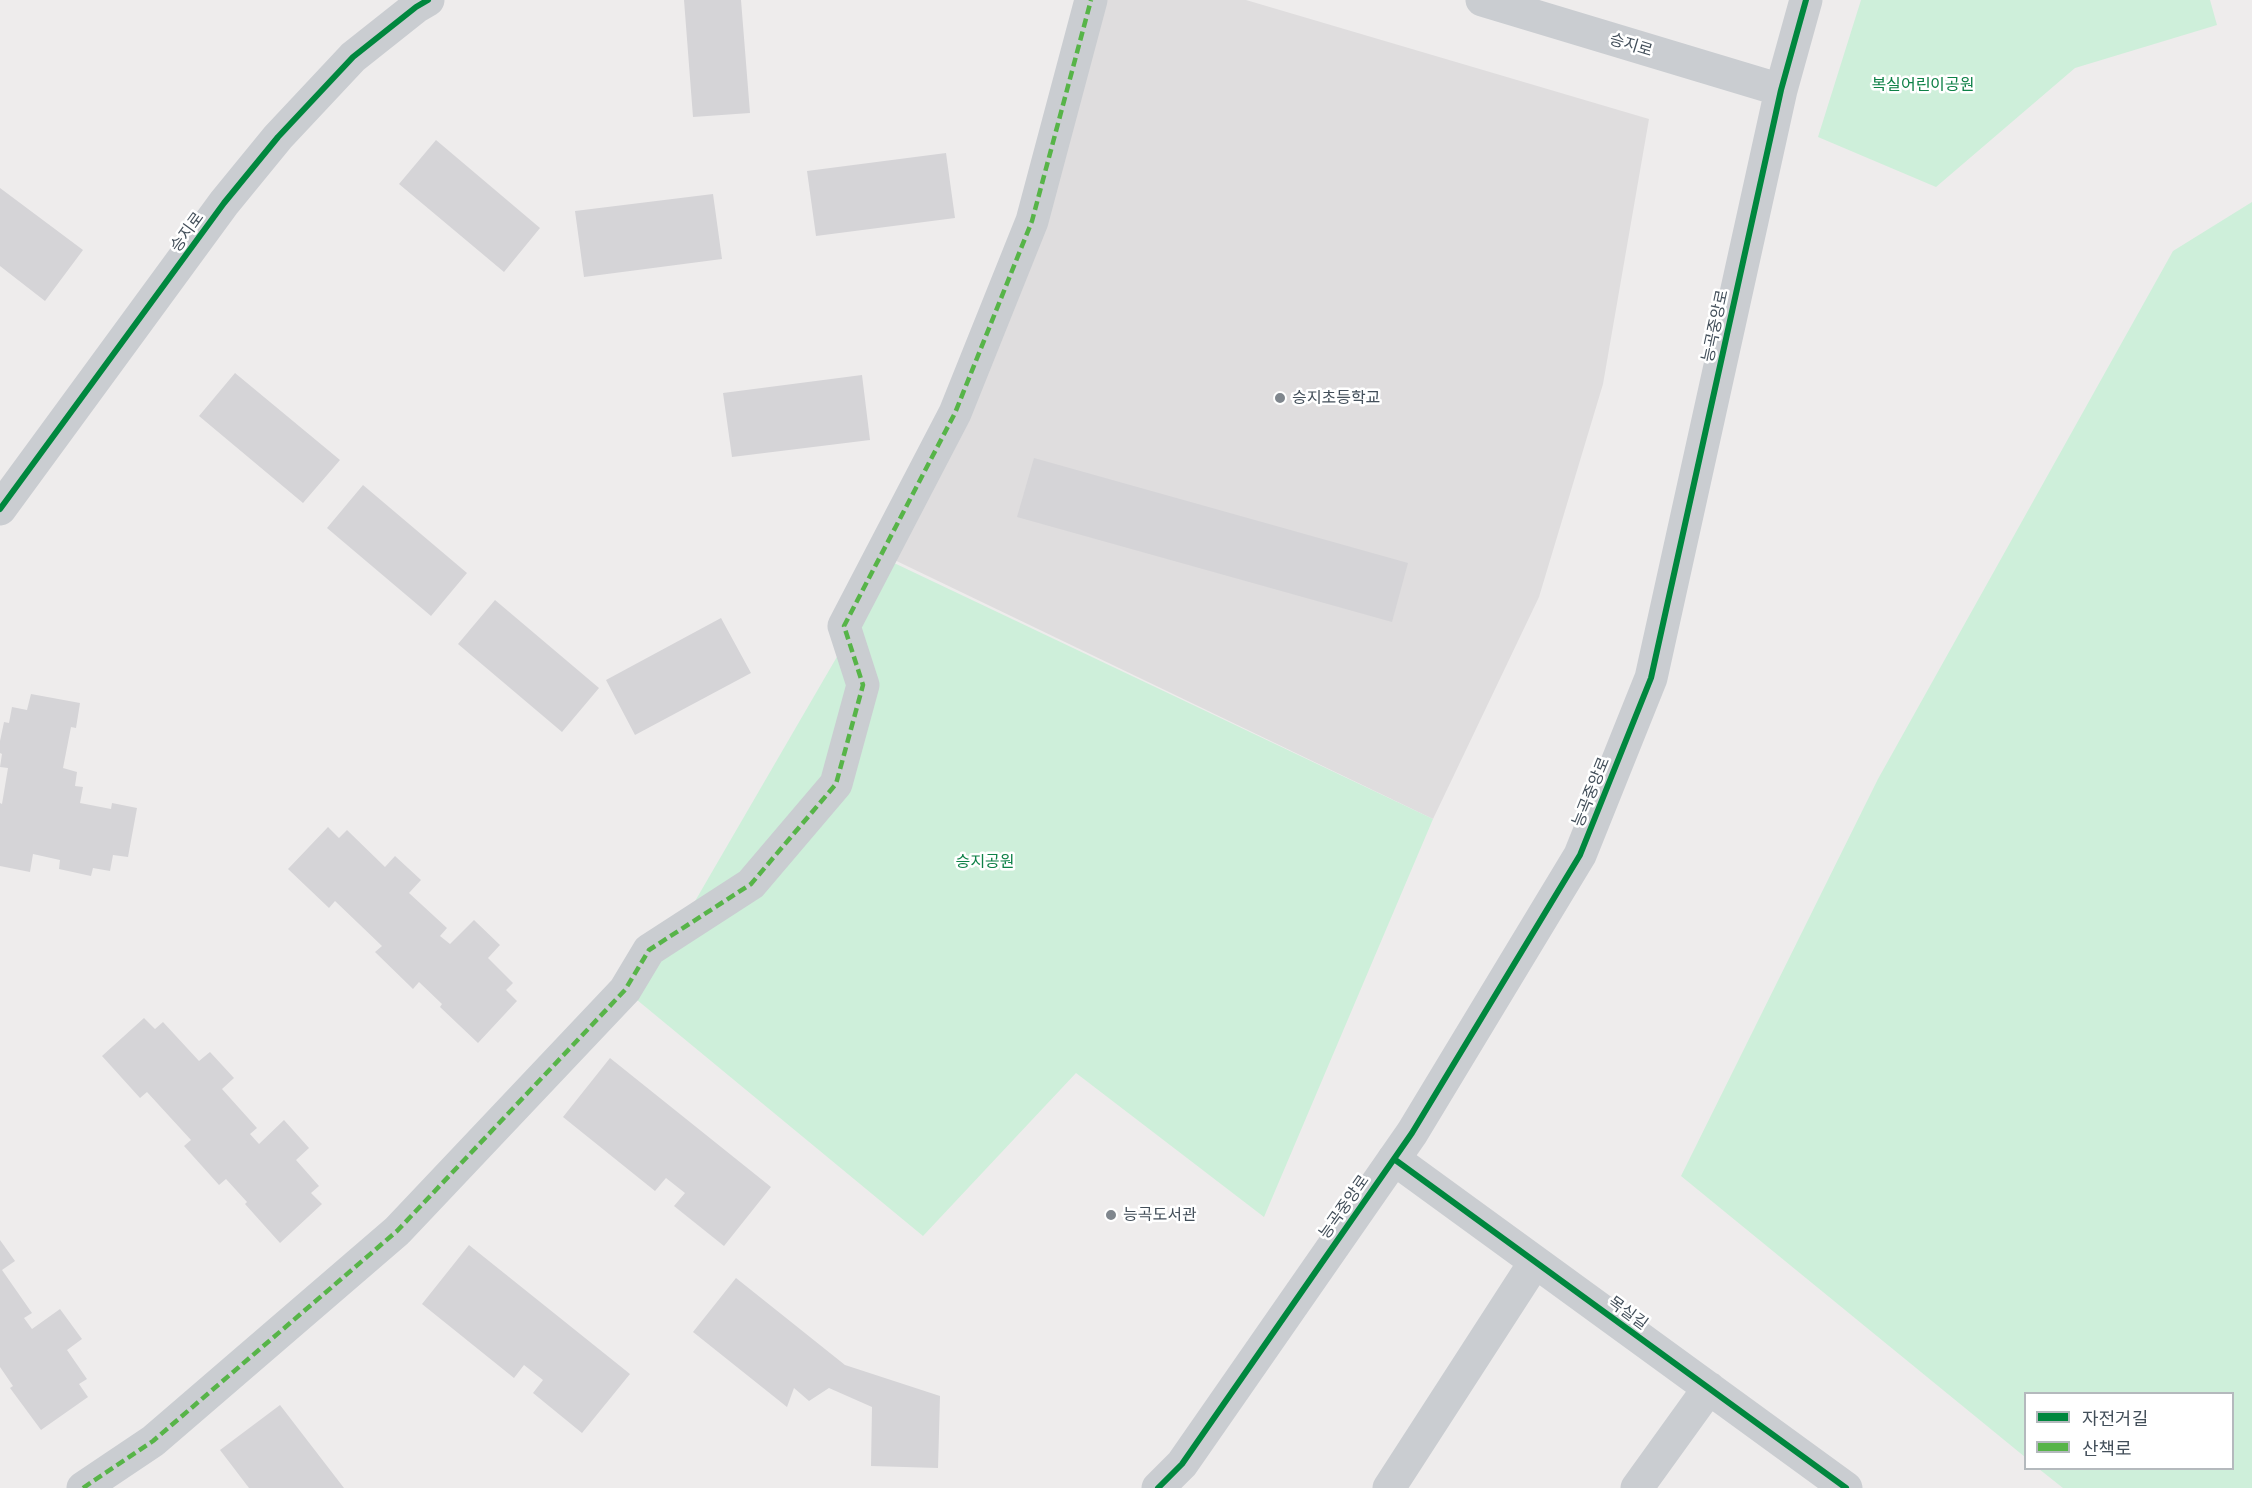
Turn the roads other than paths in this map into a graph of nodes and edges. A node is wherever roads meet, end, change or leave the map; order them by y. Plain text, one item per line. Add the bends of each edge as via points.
1 (428, 0) edge
2 (1090, 0) edge
3 (1482, 0) edge
4 (1806, 0) edge
5 (1780, 90) junction
6 (0, 509) edge
7 (1394, 1159) junction
8 (1535, 1262) junction
9 (1709, 1388) junction
10 (83, 1488) edge
11 (1158, 1488) edge
12 (1389, 1488) edge
13 (1637, 1488) edge
14 (1845, 1488) edge

1 - 6 street, 승지로 via 353,57 278,137
2 - 10 street via 1032,221 955,413 844,626 864,685 836,784 751,884 649,950 625,990 397,1231 153,1441
3 - 5 street, 승지로
4 - 5 street, 능곡중앙로
5 - 7 street, 능곡중앙로 via 1651,678 1580,855
7 - 8 street, 목실길
7 - 11 street, 능곡중앙로 via 1182,1464
8 - 9 street, 목실길
8 - 12 street
9 - 13 street
9 - 14 street, 목실길

